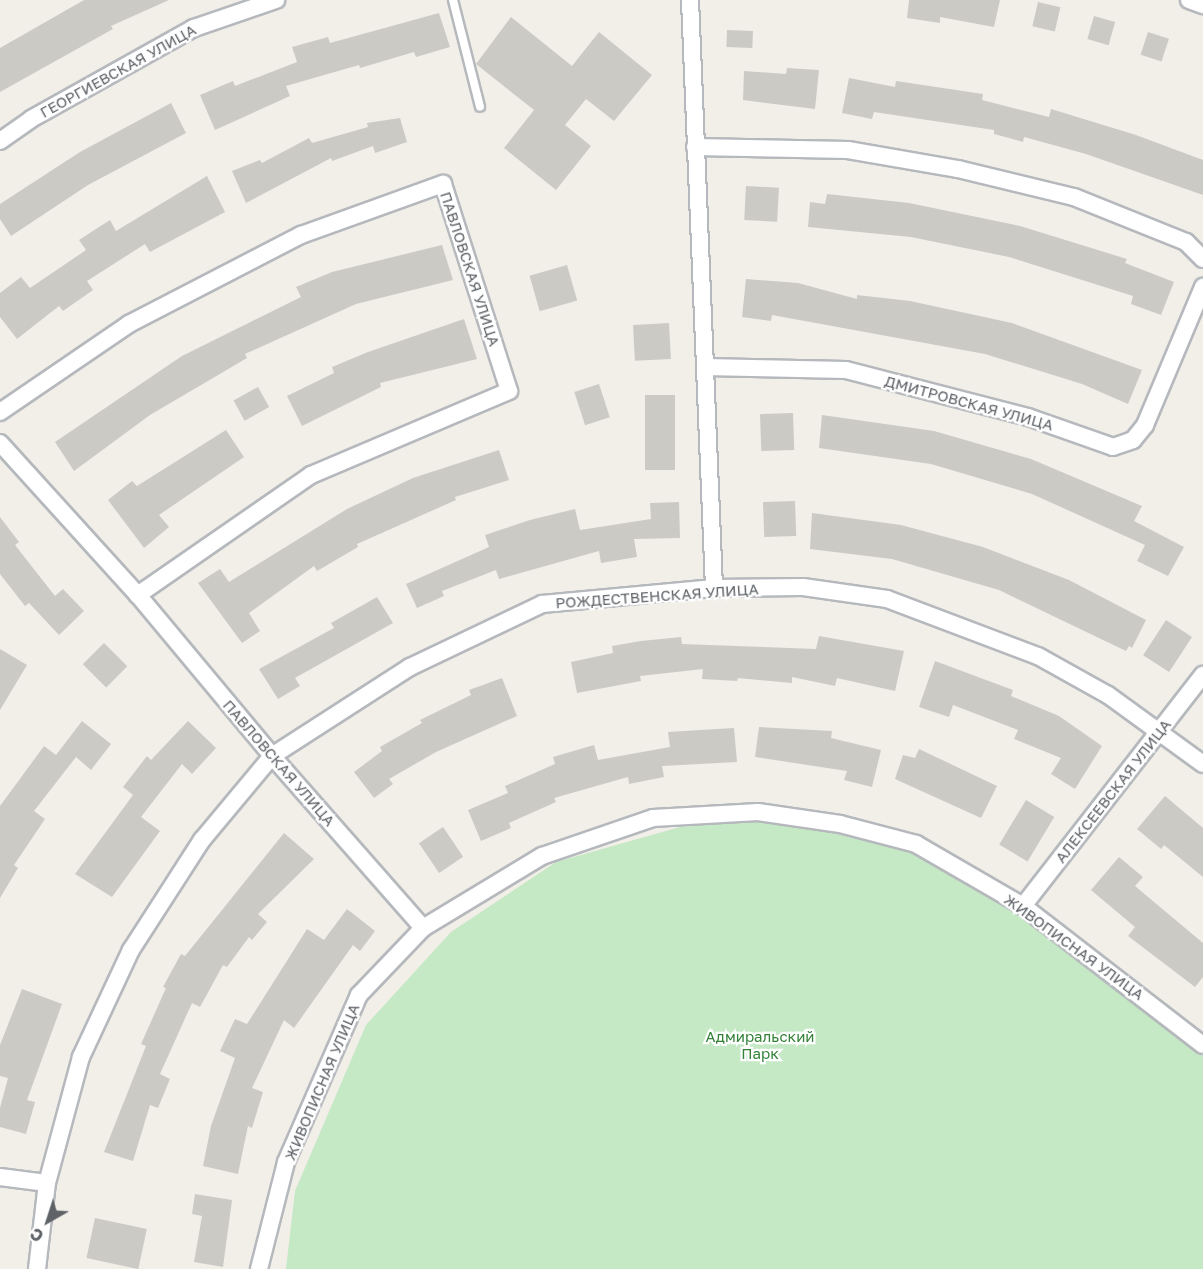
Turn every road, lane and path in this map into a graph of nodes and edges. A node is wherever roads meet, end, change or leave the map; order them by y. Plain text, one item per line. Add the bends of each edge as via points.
1 (276, 0) edge
2 (453, 0) edge
3 (690, 0) edge
4 (1189, 0) edge
5 (1203, 5) edge
6 (480, 107) dead end
7 (0, 141) edge
8 (695, 147) junction
9 (1203, 259) edge
10 (1203, 287) edge
11 (705, 367) junction
12 (0, 412) edge
13 (0, 443) edge
14 (714, 588) junction
15 (138, 596) junction
16 (1203, 675) edge
17 (1160, 731) junction
18 (272, 756) junction
19 (1203, 764) edge
20 (1023, 906) junction
21 (423, 928) junction
22 (1203, 1045) edge
23 (0, 1177) edge
24 (47, 1183) junction
25 (37, 1269) edge
26 (259, 1269) edge

1 - 7 street, ГЕОРГИЕВСКАЯ УЛИЦА via 194,28
2 - 6 lane
3 - 8 street
4 - 5 street
8 - 9 street via 848,150 958,169 1074,197 1186,242
8 - 11 street
10 - 11 street, ДМИТРОВСКАЯ УЛИЦА via 1144,425 1133,440 1113,447 1028,417 846,370
11 - 14 street
12 - 15 street, ПАВЛОВСКАЯ УЛИЦА via 129,324 250,261 301,235 443,184 509,391 311,475
13 - 15 street, ПАВЛОВСКАЯ УЛИЦА
14 - 17 street, РОЖДЕСТВЕНСКАЯ УЛИЦА via 803,587 887,599 963,624 1038,656 1108,695
14 - 18 street, РОЖДЕСТВЕНСКАЯ УЛИЦА via 542,604 410,667
15 - 18 street, ПАВЛОВСКАЯ УЛИЦА
16 - 17 street, АЛЕКСЕЕВСКАЯ УЛИЦА
17 - 19 street, РОЖДЕСТВЕНСКАЯ УЛИЦА
17 - 20 street, АЛЕКСЕЕВСКАЯ УЛИЦА
18 - 21 street, ПАВЛОВСКАЯ УЛИЦА
18 - 24 street, РОЖДЕСТВЕНСКАЯ УЛИЦА via 202,840 131,950 81,1057
20 - 21 street, ЖИВОПИСНАЯ УЛИЦА via 916,844 840,824 758,812 653,818 542,856
20 - 22 street, ЖИВОПИСНАЯ УЛИЦА
21 - 26 street, ЖИВОПИСНАЯ УЛИЦА via 359,995 286,1162
23 - 24 street
24 - 25 street, РОЖДЕСТВЕНСКАЯ УЛИЦА

